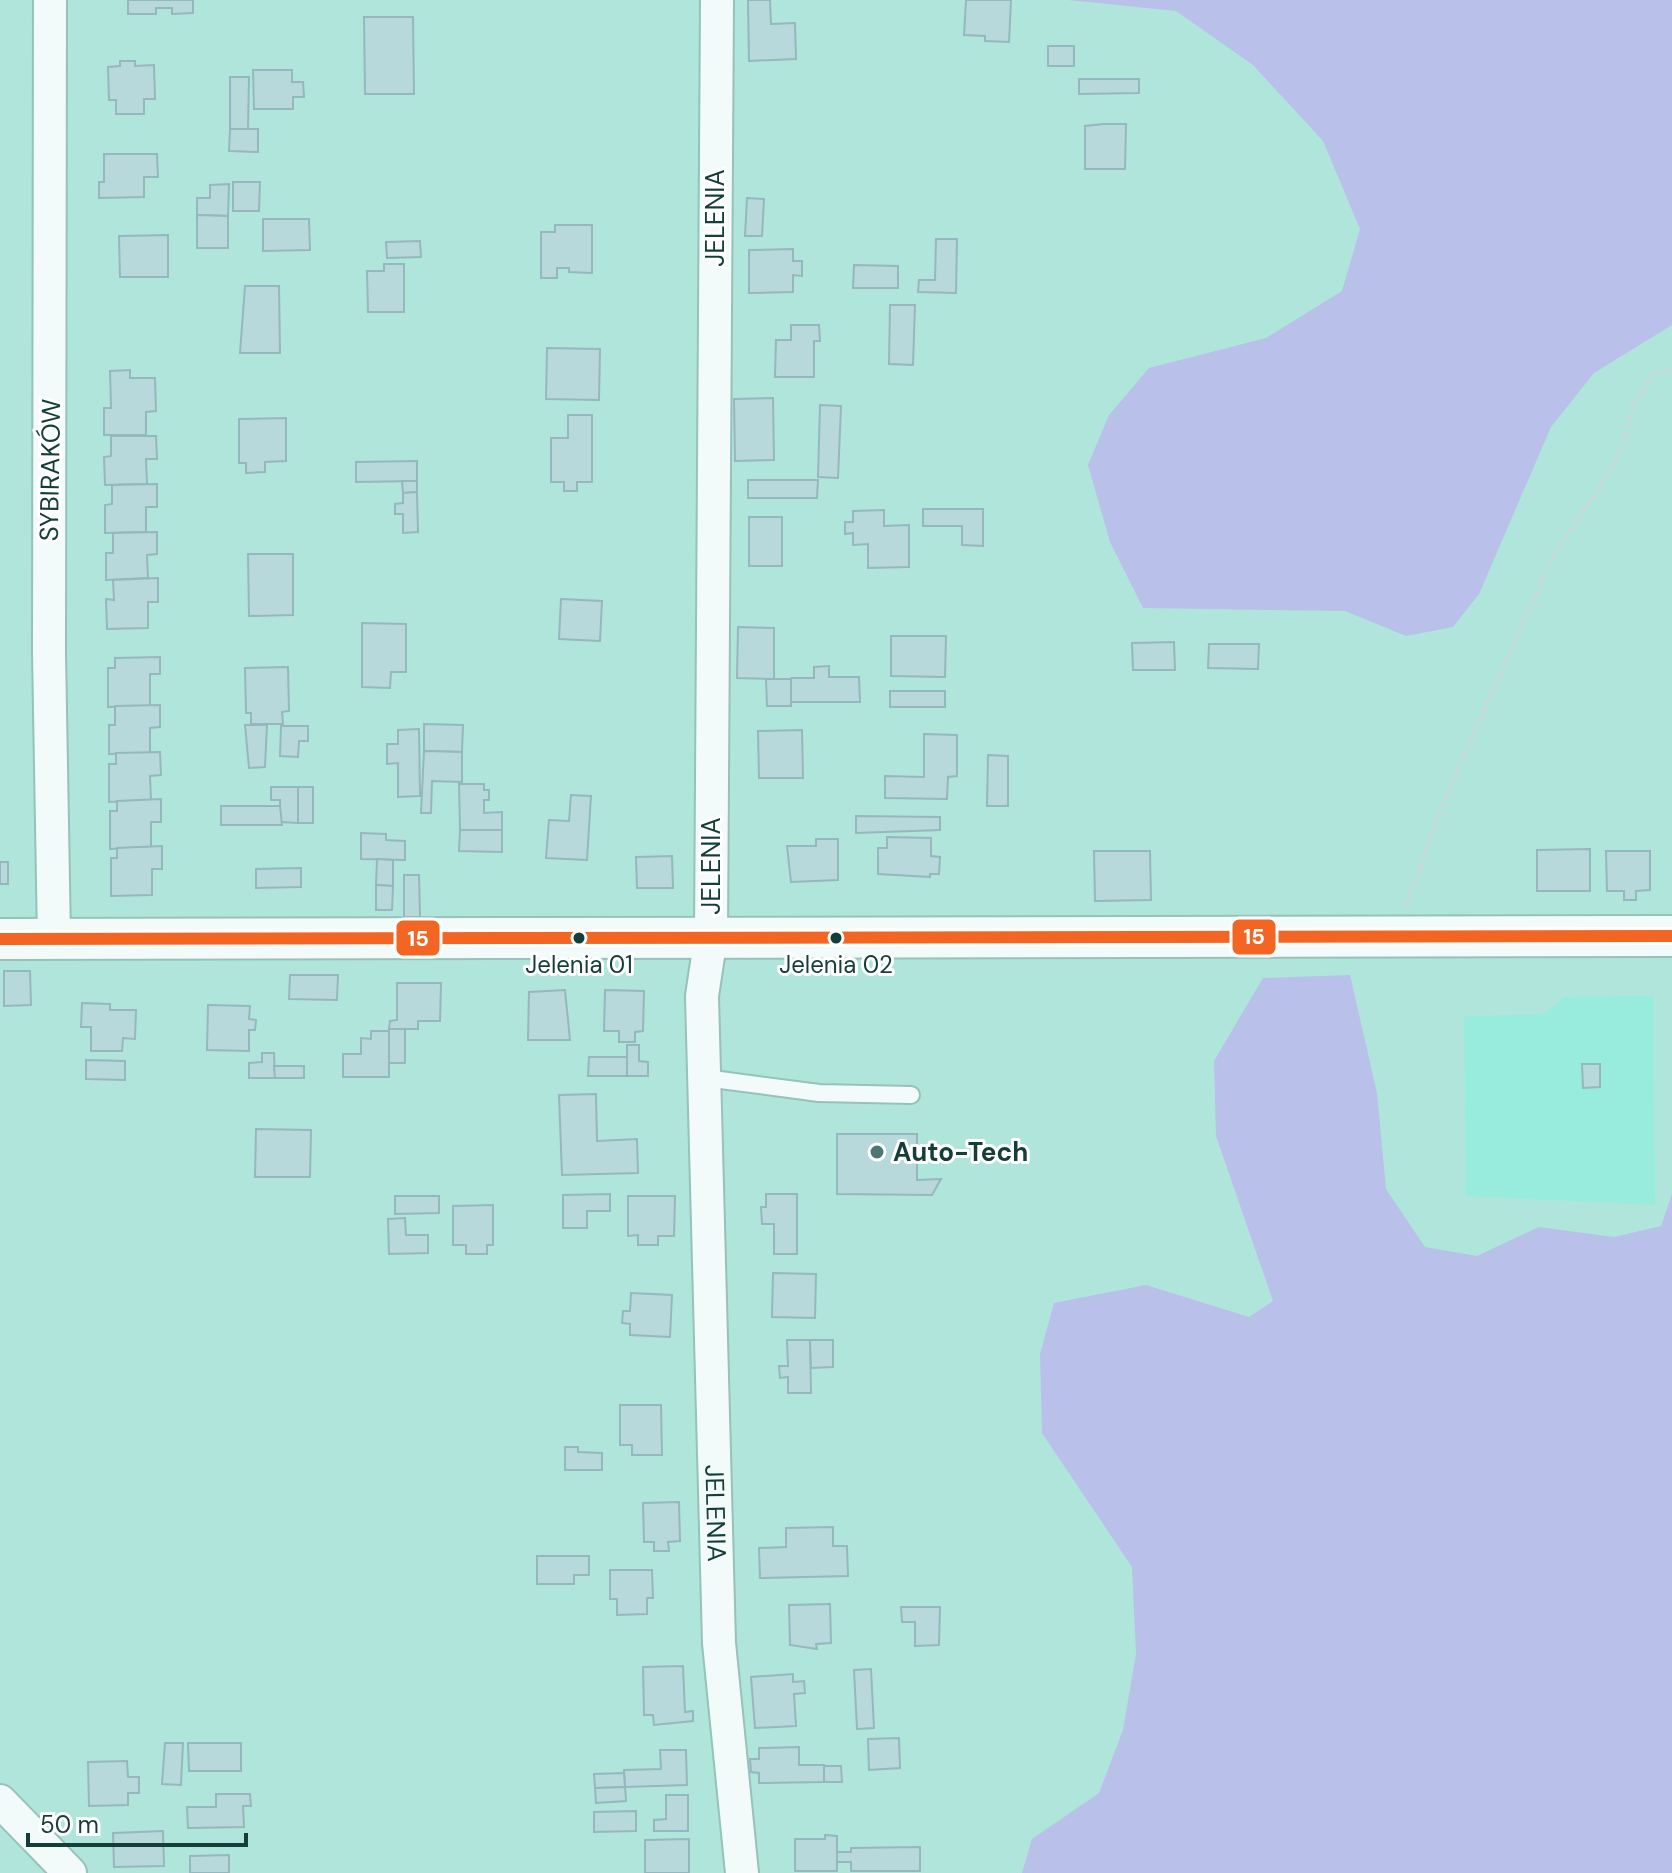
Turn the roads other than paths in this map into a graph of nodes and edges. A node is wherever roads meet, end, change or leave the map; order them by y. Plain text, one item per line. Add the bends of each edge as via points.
1 (50, 0) edge
2 (717, 0) edge
3 (711, 936) junction
4 (1672, 936) edge
5 (0, 939) edge
6 (54, 939) junction
7 (705, 1078) junction
8 (911, 1095) dead end
9 (0, 1801) edge
10 (70, 1873) edge
11 (742, 1873) edge

1 - 6 street, SYBIRAKÓW
2 - 3 street, JELENIA
3 - 4 street
3 - 6 street
3 - 7 street, JELENIA via 702,996
5 - 6 street
7 - 8 lane via 819,1093
7 - 11 street, JELENIA via 719,1643
9 - 10 street

